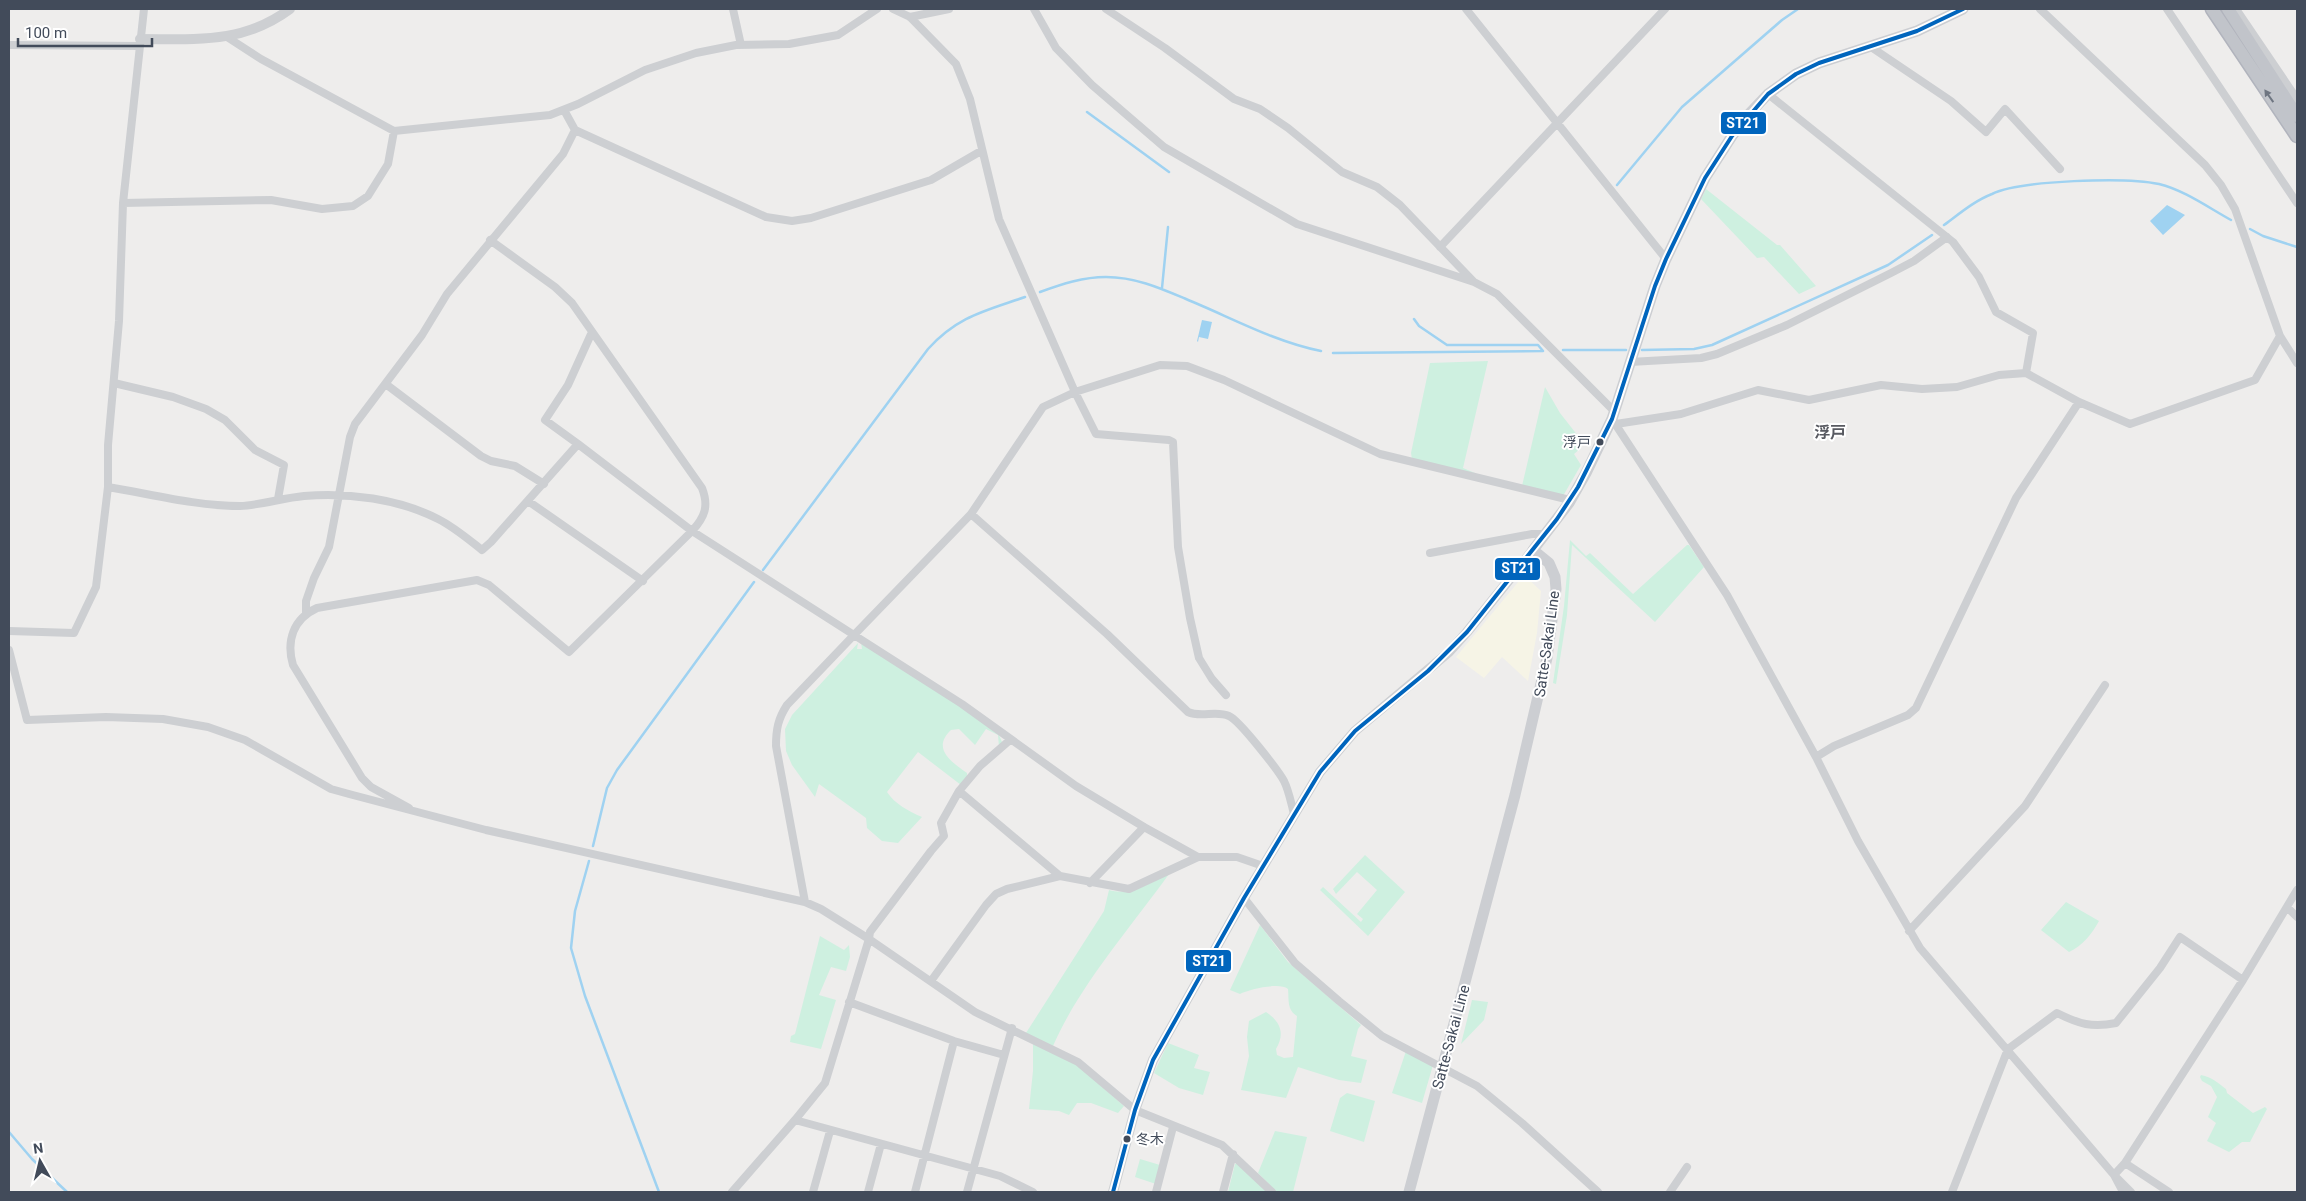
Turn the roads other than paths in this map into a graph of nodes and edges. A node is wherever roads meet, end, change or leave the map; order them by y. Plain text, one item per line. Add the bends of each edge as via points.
1 (144, 9) edge
2 (290, 9) edge
3 (732, 9) edge
4 (877, 9) edge
5 (893, 9) edge
6 (949, 9) edge
7 (1034, 9) edge
8 (1106, 9) edge
9 (1466, 9) edge
10 (1665, 9) edge
11 (1963, 9) edge
12 (2040, 9) edge
13 (2167, 9) edge
14 (2212, 9) edge
15 (2228, 9) edge
16 (2236, 9) edge
17 (910, 17) junction
18 (227, 37) junction
19 (140, 42) junction
20 (9, 45) edge
21 (741, 45) junction
22 (1871, 47) junction
23 (1768, 94) junction
24 (2297, 99) edge
25 (564, 110) junction
26 (2297, 116) edge
27 (1558, 123) junction
28 (576, 130) junction
29 (394, 131) junction
30 (2297, 136) edge
31 (981, 151) junction
32 (2060, 169) dead end
33 (123, 203) junction
34 (2297, 203) edge
35 (1947, 237) junction
36 (490, 240) junction
37 (1440, 247) junction
38 (1666, 259) junction
39 (1474, 282) junction
40 (592, 332) junction
41 (2280, 336) junction
42 (1630, 362) junction
43 (2297, 363) edge
44 (2026, 373) junction
45 (114, 383) junction
46 (386, 385) junction
47 (1075, 392) junction
48 (2079, 402) junction
49 (1614, 418) junction
50 (578, 444) junction
51 (544, 484) junction
52 (108, 487) junction
53 (339, 495) junction
54 (278, 499) junction
55 (1570, 500) junction
56 (528, 501) junction
57 (971, 514) junction
58 (692, 531) junction
59 (1546, 534) junction
60 (1533, 550) junction
61 (1430, 553) dead end
62 (643, 581) junction
63 (306, 613) junction
64 (9, 631) edge
65 (854, 636) junction
66 (9, 650) edge
67 (2105, 685) dead end
68 (1226, 696) dead end
69 (1010, 740) junction
70 (1816, 757) junction
71 (959, 791) junction
72 (419, 814) junction
73 (1294, 814) junction
74 (1144, 827) junction
75 (1198, 857) junction
76 (1263, 866) junction
77 (1060, 876) junction
78 (1090, 882) junction
79 (2297, 890) edge
80 (1244, 898) junction
81 (805, 902) junction
82 (2287, 907) junction
83 (2297, 917) edge
84 (1909, 932) junction
85 (869, 939) junction
86 (2243, 980) junction
87 (932, 981) junction
88 (850, 1002) junction
89 (1012, 1028) junction
90 (954, 1041) junction
91 (2008, 1049) junction
92 (1004, 1055) junction
93 (1442, 1067) junction
94 (1135, 1110) junction
95 (795, 1120) junction
96 (1173, 1127) junction
97 (830, 1131) junction
98 (881, 1144) junction
99 (1233, 1154) junction
100 (925, 1156) junction
101 (2125, 1163) junction
102 (1687, 1167) dead end
103 (974, 1169) junction
104 (2114, 1175) junction
105 (1013, 1183) junction
106 (732, 1192) edge
107 (813, 1192) edge
108 (868, 1192) edge
109 (915, 1192) edge
110 (967, 1192) edge
111 (1011, 1192) edge
112 (1033, 1192) edge
113 (1113, 1192) edge
114 (1156, 1192) edge
115 (1223, 1192) edge
116 (1272, 1192) edge
117 (1409, 1192) edge
118 (1598, 1192) edge
119 (1670, 1192) edge
120 (1952, 1192) edge
121 (2123, 1192) edge
122 (2131, 1192) edge
123 (2169, 1192) edge

1 - 19 street
2 - 18 street via 252,31
3 - 21 street
4 - 21 street via 838,35 789,44
5 - 17 street
6 - 17 street
7 - 39 street via 1056,48 1092,85 1164,147 1297,224
8 - 37 street via 1234,99 1260,109 1288,128 1342,172 1377,187 1400,205
9 - 27 street
10 - 27 street
11 - 22 main road via 1918,31
12 - 41 street via 2205,165 2221,185 2235,209
13 - 34 street
30 -> 14 highway
15 - 26 highway
16 - 24 street
17 - 31 street via 956,64 970,99
18 - 19 street
18 - 29 street
19 - 20 street
19 - 33 street
21 - 25 street via 696,53 645,70
22 - 23 main road via 1819,63 1796,74
22 - 32 street via 1951,101 1986,132 2005,110
23 - 35 street
23 - 38 main road via 1732,136 1705,178
25 - 28 street
25 - 29 street via 550,115
27 - 37 street
27 - 38 street
28 - 31 street via 766,217 792,221 931,180
28 - 36 street via 563,154
29 - 33 street via 388,164 368,196 354,206 322,208 270,200
31 - 47 street via 999,219
33 - 45 street
35 - 42 street via 1891,273 1787,325 1715,355
35 - 44 street via 1979,277 1996,312 2034,333
36 - 40 street via 555,287 572,303
36 - 46 street via 447,294
37 - 39 street
38 - 42 main road
39 - 49 street via 1497,294
40 - 50 street via 568,385 545,420
40 - 58 street via 702,488 706,510
41 - 43 street
41 - 48 street via 2255,380 2130,424
42 - 49 main road
44 - 48 street
44 - 49 street via 1999,375 1958,387 1881,386 1809,400 1758,390 1681,414
45 - 52 street
45 - 54 street via 173,397 225,420 255,450 284,465
46 - 51 street via 481,456 515,466
46 - 53 street via 355,424
47 - 55 street via 1152,367 1187,366 1224,380 1380,454
47 - 57 street via 1043,407
47 - 68 street via 1096,434 1173,442 1178,547 1190,618 1199,658
48 - 70 street via 2016,498 1916,708 1908,715 1834,746
49 - 55 main road
49 - 70 street via 1727,595
50 - 51 street
50 - 58 street
51 - 56 street
52 - 54 street via 210,505 242,506
52 - 64 street via 96,587 74,633
53 - 54 street
53 - 56 street via 412,508 439,519 482,550
53 - 63 street via 329,547 314,578 306,601
55 - 59 main road
56 - 62 street
57 - 65 street
57 - 73 street via 1107,634 1188,712 1194,715 1222,714 1235,720 1278,772
58 - 62 street
58 - 65 street
59 - 60 main road
59 - 61 street
60 - 73 street via 1449,652 1350,737 1320,772
60 - 93 main road, Satte-Sakai Line via 1549,564 1555,577 1548,658
62 - 63 street via 570,652 484,581 317,608
63 - 72 street via 291,638 293,665 366,783
65 - 69 street via 962,704
65 - 81 street via 787,705 776,730 776,746
66 - 72 street via 26,720 163,718 208,727 245,740 331,789
67 - 84 street via 2025,806
69 - 71 street via 980,766
69 - 74 street via 1076,786
70 - 84 street
71 - 77 street
71 - 85 street via 941,822 944,836 870,932
72 - 81 street
73 - 76 street
74 - 75 street
74 - 78 street
75 - 76 street via 1237,857
75 - 78 street via 1129,889
76 - 80 street
77 - 78 street
77 - 87 street via 996,894 959,939
79 - 82 street
80 - 93 street via 1295,962 1339,1001 1382,1036
80 - 94 street via 1153,1060
81 - 85 street
82 - 83 street
82 - 86 street
84 - 91 street
85 - 87 street
85 - 88 street
86 - 91 street via 2180,937 2116,1024 2078,1024 2058,1013
86 - 101 street
87 - 89 street via 975,1012
88 - 90 street
88 - 95 street via 825,1082
89 - 92 street
89 - 94 street via 1078,1062
90 - 92 street
90 - 100 street
91 - 104 street
91 - 120 street
92 - 103 street
93 - 117 main road, Satte-Sakai Line
93 - 118 street via 1492,1098
94 - 96 street
94 - 113 street
95 - 97 street
95 - 106 street
96 - 99 street via 1210,1139
96 - 114 street
97 - 98 street
97 - 107 street
98 - 100 street
98 - 108 street
99 - 115 street
99 - 116 street
100 - 103 street
100 - 109 street
101 - 104 street
101 - 123 street
102 - 119 street
103 - 105 street
103 - 110 street
104 - 121 street
104 - 122 street
105 - 111 street
105 - 112 street

